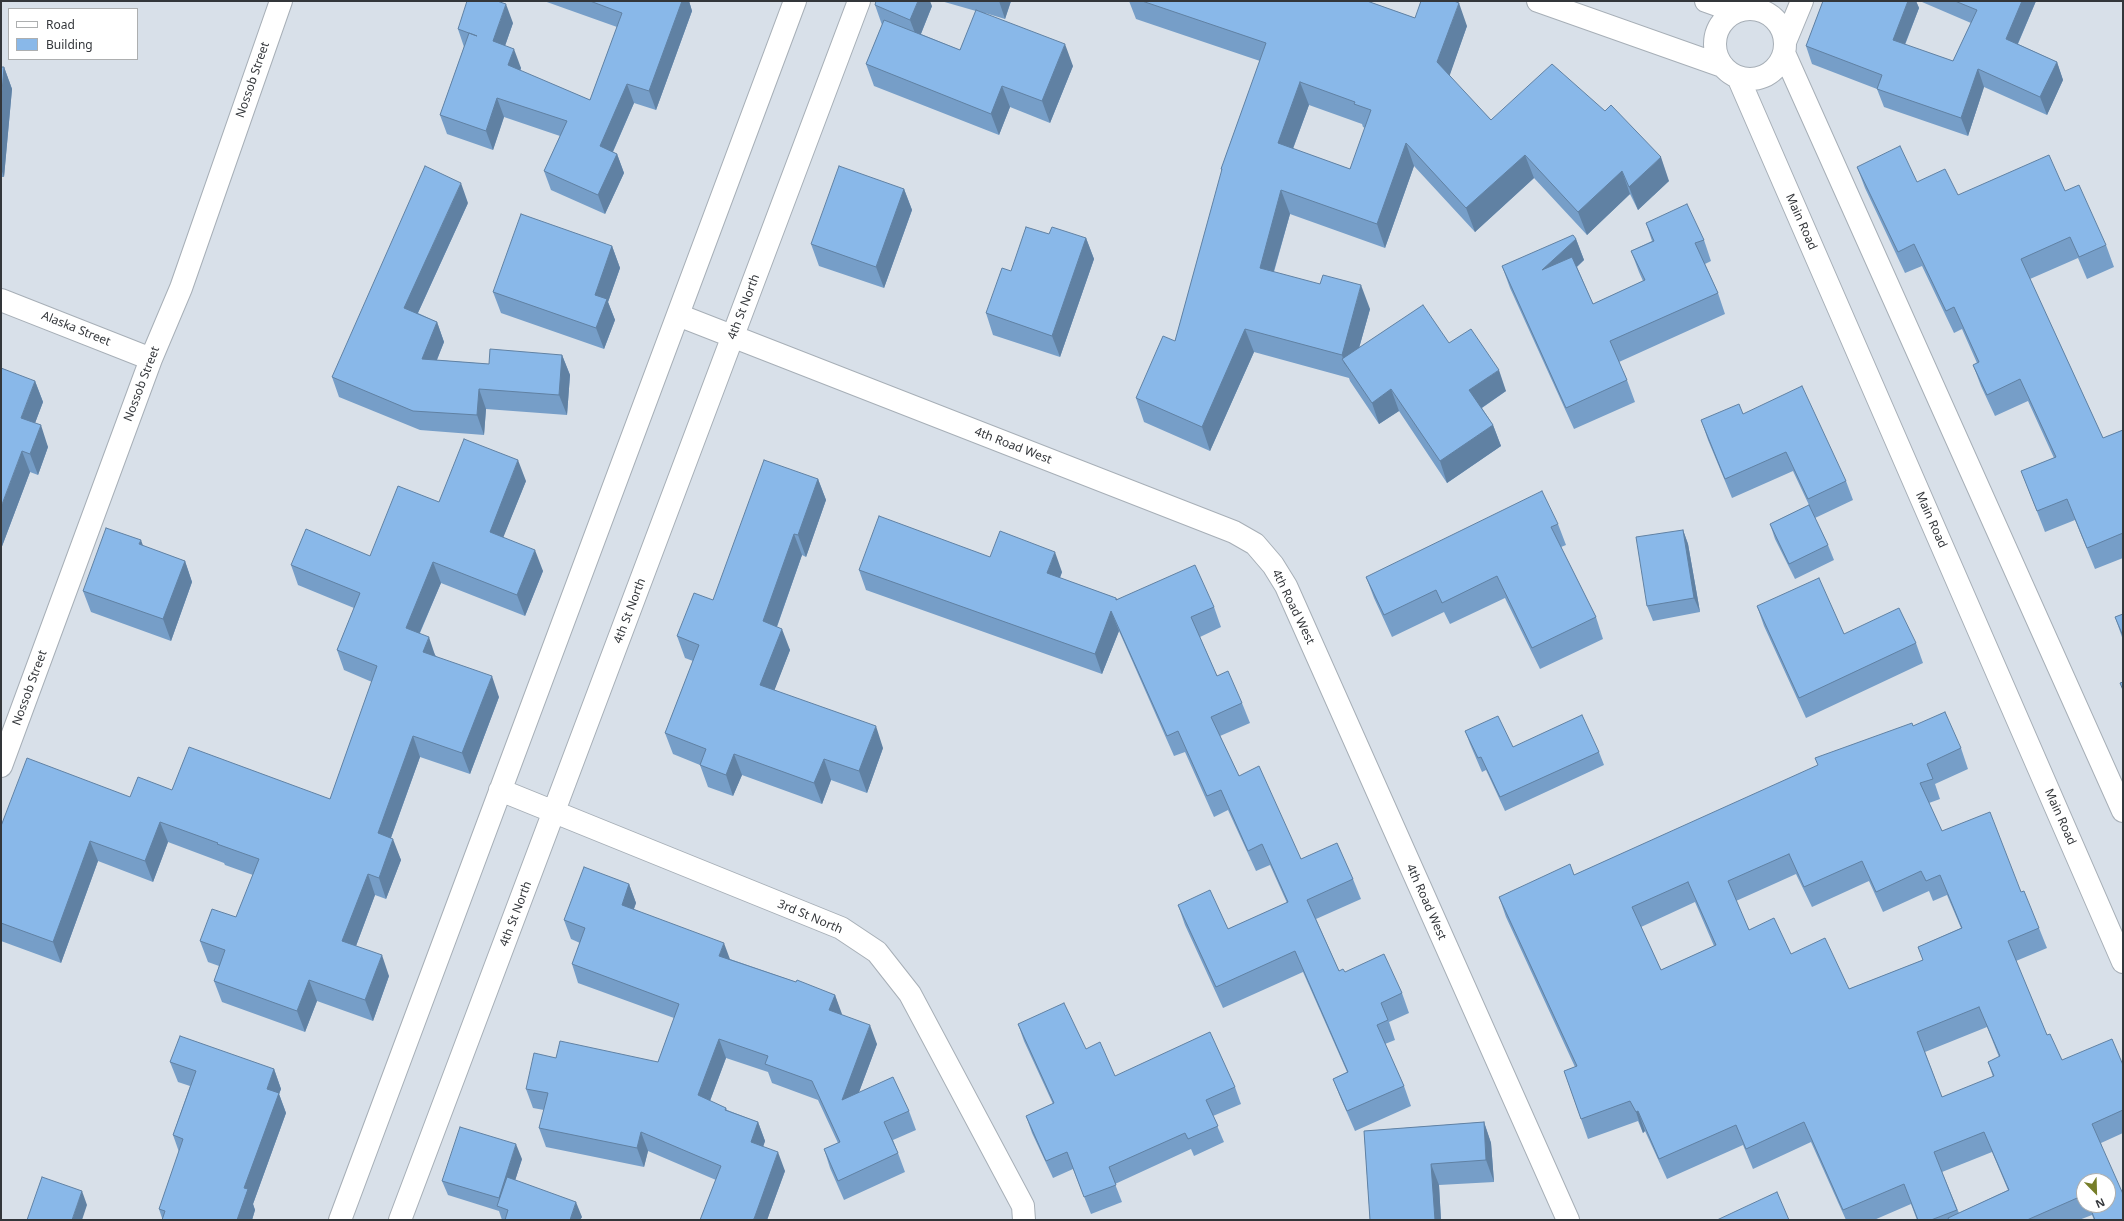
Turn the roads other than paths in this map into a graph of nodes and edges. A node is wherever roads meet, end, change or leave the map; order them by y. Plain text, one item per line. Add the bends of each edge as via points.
1 (281, 1) edge
2 (795, 1) edge
3 (859, 1) edge
4 (1538, 1) edge
5 (1706, 1) edge
6 (1802, 1) edge
7 (1746, 7) edge
8 (1784, 48) junction
9 (1730, 72) junction
10 (1, 300) edge
11 (678, 315) junction
12 (733, 338) junction
13 (151, 359) junction
14 (1, 766) edge
15 (500, 790) junction
16 (2123, 811) edge
17 (554, 813) junction
18 (2123, 962) edge
19 (340, 1220) edge
20 (400, 1220) edge
21 (1024, 1220) edge
22 (1568, 1220) edge

1 - 13 street, Nossob Street via 181,288
2 - 11 street
3 - 12 street, 4th St North
4 - 9 street
5 - 7 street
6 - 8 street
7 - 8 street via 1763,11 1774,18 1782,29
7 - 9 street via 1722,21 1715,36 1715,52
8 - 9 street via 1774,70 1766,75 1757,78
8 - 16 street
9 - 18 street, Main Road
10 - 13 street, Alaska Street
11 - 12 street, 4th Road West
11 - 15 street
12 - 17 street, 4th St North
12 - 22 street, 4th Road West via 1234,532 1255,544 1273,565 1286,586
13 - 14 street, Nossob Street
15 - 17 street, 3rd St North
15 - 19 street
17 - 20 street, 4th St North
17 - 21 street, 3rd St North via 841,928 877,952 910,994 1023,1206

